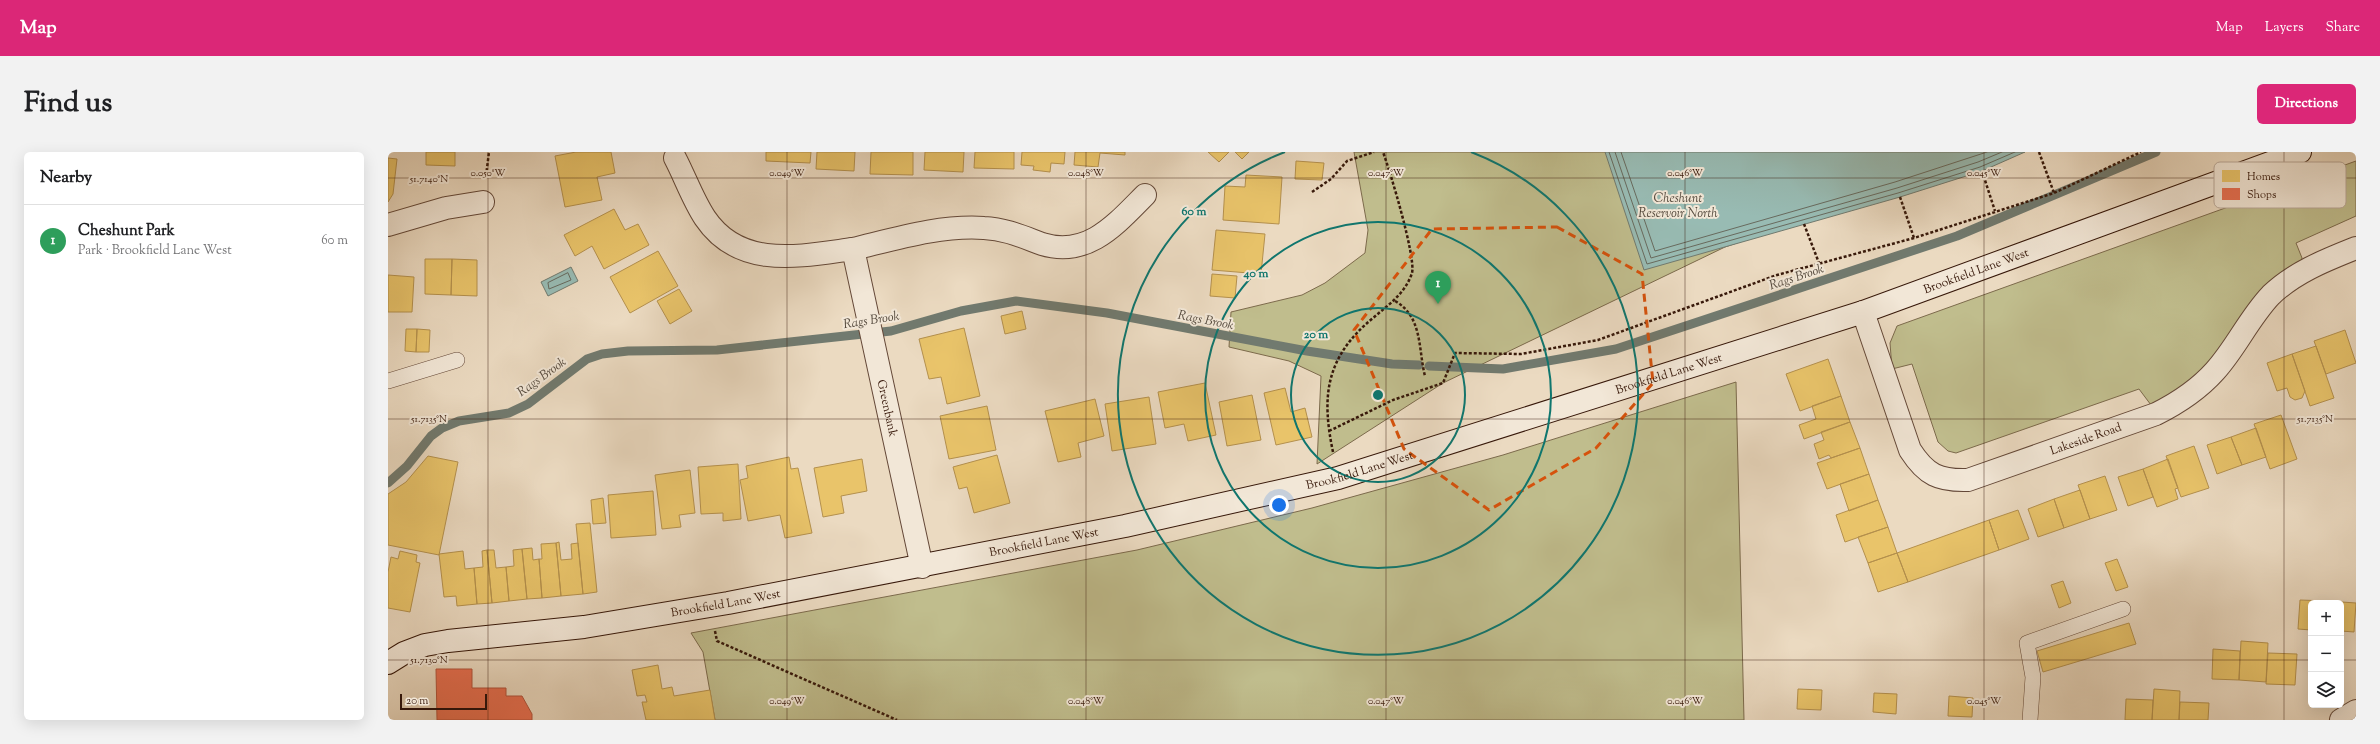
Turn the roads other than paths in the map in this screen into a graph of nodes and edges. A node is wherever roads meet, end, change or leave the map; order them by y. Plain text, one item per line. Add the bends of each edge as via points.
1 (2300, 152) edge
2 (675, 158) dead end
3 (2273, 162) edge
4 (2214, 183) edge
5 (1145, 195) dead end
6 (483, 202) dead end
7 (388, 225) edge
8 (2356, 248) edge
9 (852, 249) junction
10 (1863, 312) junction
11 (457, 360) dead end
12 (388, 381) edge
13 (922, 567) junction
14 (2123, 609) dead end
15 (388, 663) edge
16 (2356, 711) edge
17 (2030, 720) edge
18 (2341, 720) edge

1 - 3 main road, Brookfield Lane West
2 - 9 main road via 706,218 732,243 769,257 791,258
4 - 10 main road, Brookfield Lane West
5 - 9 main road via 1107,232 1094,241 1078,246 1063,248 1043,244 1012,232 984,228 955,228
6 - 7 main road via 446,208
8 - 10 main road, Lakeside Road via 2308,269 2272,295 2216,371 2177,403 2156,414 1968,480 1952,481 1928,472 1910,450
9 - 13 main road, Greenbank
10 - 13 main road, Brookfield Lane West via 1338,478 1133,524
11 - 12 lane
13 - 15 main road, Brookfield Lane West via 584,627 448,641 411,650
14 - 17 lane via 2027,643 2033,677
16 - 18 main road

